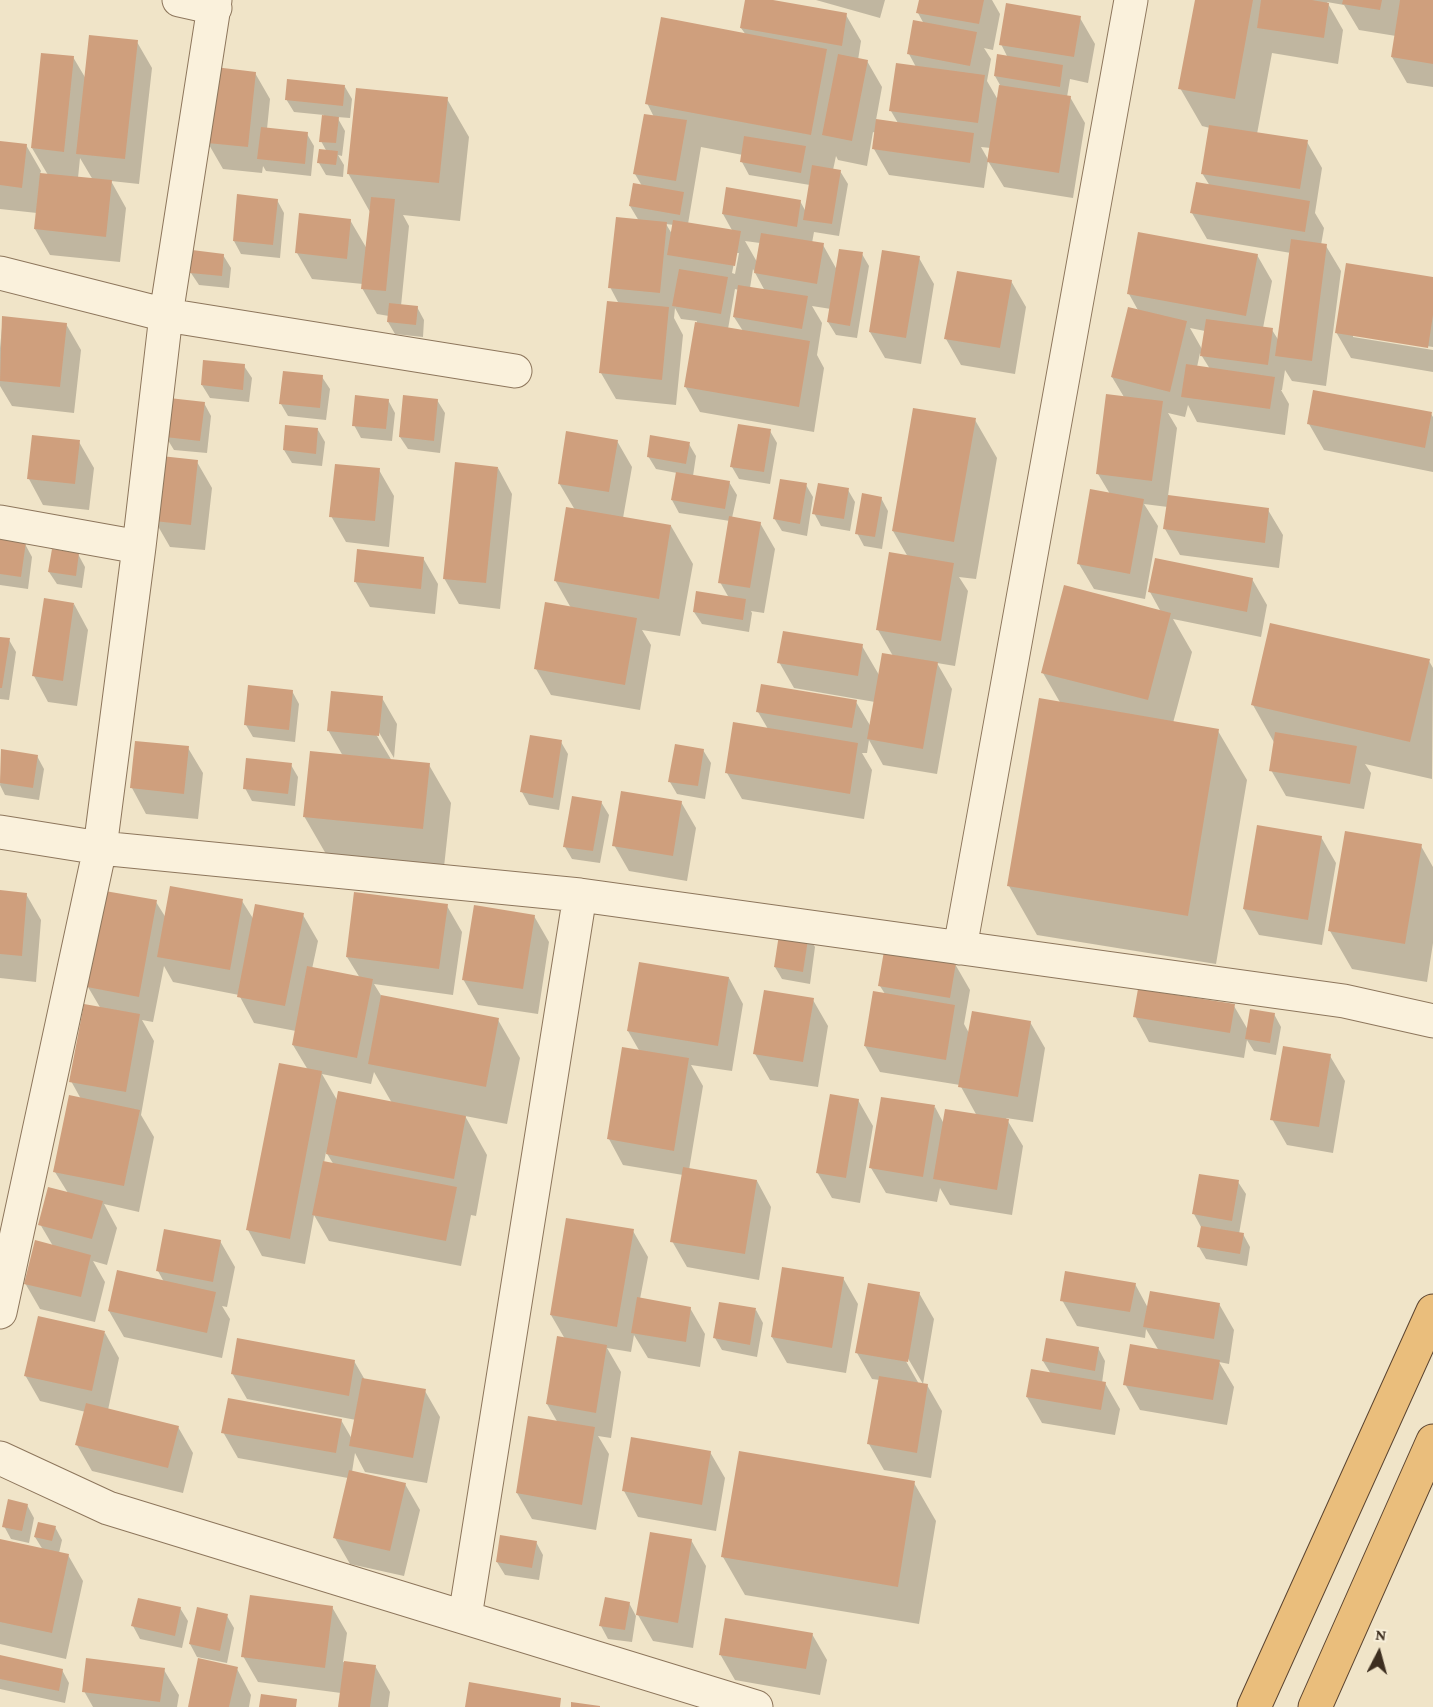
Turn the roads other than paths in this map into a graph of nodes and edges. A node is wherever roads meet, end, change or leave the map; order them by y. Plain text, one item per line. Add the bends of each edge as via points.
1 (179, 0) edge
2 (1131, 0) edge
3 (215, 4) edge
4 (0, 273) edge
5 (166, 315) junction
6 (515, 371) dead end
7 (0, 522) edge
8 (139, 548) junction
9 (0, 832) edge
10 (100, 848) junction
11 (580, 895) junction
12 (960, 948) junction
13 (1433, 1021) edge
14 (1433, 1311) edge
15 (0, 1312) edge
16 (1433, 1441) edge
17 (0, 1458) edge
18 (465, 1617) junction
19 (756, 1707) edge
20 (1254, 1707) edge
21 (1315, 1707) edge

1 - 3 street
2 - 12 street
3 - 5 street
4 - 5 street
5 - 6 street
5 - 8 street
7 - 8 street
8 - 10 street
9 - 10 street
10 - 11 street
10 - 15 street
11 - 12 street
11 - 18 street
12 - 13 street via 1344,1000
14 - 20 highway
16 - 21 highway
17 - 18 street via 108,1508
18 - 19 street

